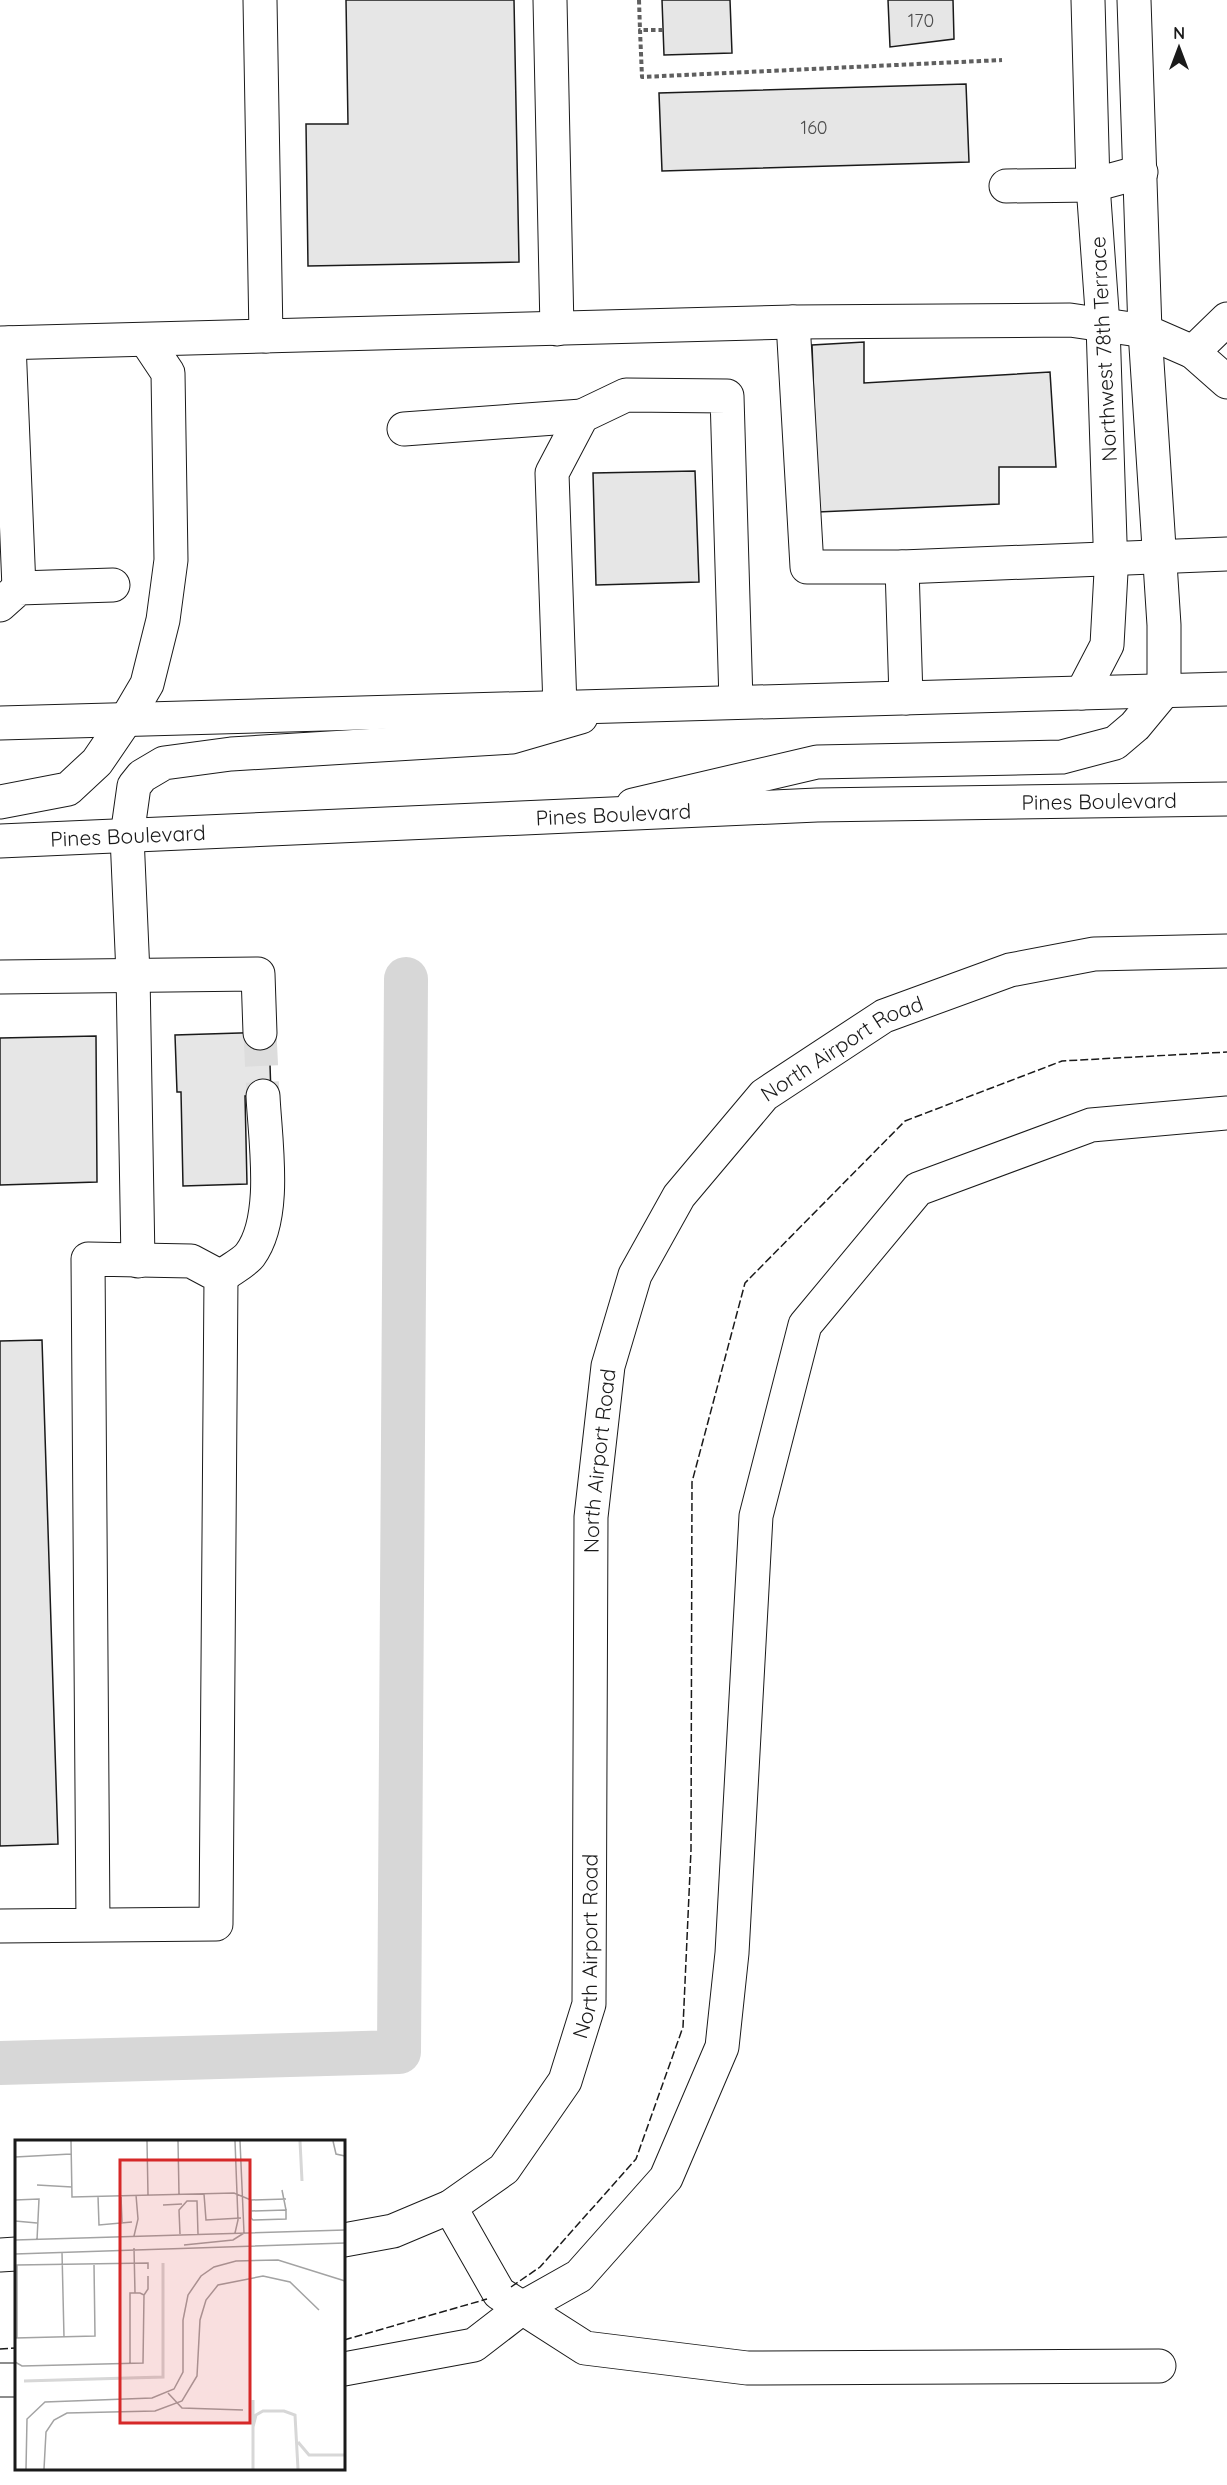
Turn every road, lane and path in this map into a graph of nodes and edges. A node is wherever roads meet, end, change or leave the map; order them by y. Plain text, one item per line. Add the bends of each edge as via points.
1 (260, 0) edge
2 (550, 0) edge
3 (639, 0) edge
4 (1088, 0) edge
5 (1134, 0) edge
6 (640, 30) junction
7 (663, 30) dead end
8 (1002, 60) dead end
9 (1141, 172) junction
10 (1093, 185) junction
11 (1006, 186) dead end
12 (1227, 319) edge
13 (793, 322) junction
14 (1103, 325) junction
15 (557, 328) junction
16 (1144, 331) junction
17 (266, 336) junction
18 (146, 340) junction
19 (4, 343) edge
20 (1192, 352) junction
21 (1227, 382) edge
22 (582, 416) junction
23 (404, 429) dead end
24 (1227, 554) edge
25 (1161, 555) junction
26 (1110, 558) junction
27 (902, 567) junction
28 (113, 585) dead end
29 (9, 596) edge
30 (1227, 689) edge
31 (1164, 691) junction
32 (1082, 693) junction
33 (906, 698) junction
34 (735, 702) junction
35 (620, 705) junction
36 (560, 707) junction
37 (127, 718) junction
38 (0, 723) edge
39 (1227, 800) edge
40 (0, 802) edge
41 (590, 815) junction
42 (127, 836) junction
43 (0, 842) edge
44 (1227, 951) edge
45 (133, 974) junction
46 (0, 977) edge
47 (260, 1033) tunnel mouth
48 (263, 1096) tunnel mouth
49 (1227, 1113) edge
50 (138, 1261) junction
51 (220, 1276) junction
52 (93, 1924) junction
53 (0, 1926) edge
54 (450, 2207) junction
55 (345, 2240) edge
56 (15, 2254) edge
57 (0, 2255) edge
58 (522, 2308) junction
59 (1160, 2366) dead end
60 (345, 2369) edge

1 - 17 main road
2 - 15 main road
3 - 6 path
4 - 10 main road, Northwest 78th Terrace
5 - 9 main road, Northwest 78th Terrace
6 - 7 path
6 - 8 path via 642,77
9 - 10 main road
9 - 16 main road, Northwest 78th Terrace
10 - 11 main road
10 - 14 main road, Northwest 78th Terrace
12 - 20 main road
13 - 14 main road via 1070,320
13 - 15 main road
13 - 27 main road via 807,567
14 - 16 main road
14 - 26 main road, Northwest 78th Terrace
15 - 17 main road
16 - 20 main road
16 - 25 main road, Northwest 78th Terrace
17 - 18 main road
18 - 19 main road
18 - 37 main road via 168,373 171,560 163,620 147,684
19 - 29 main road
20 - 21 main road
22 - 23 main road
22 - 34 main road via 626,395 727,396
22 - 36 main road via 552,473
24 - 25 main road
25 - 26 main road
25 - 31 main road, Northwest 78th Terrace
26 - 27 main road
26 - 32 main road, Northwest 78th Terrace via 1107,645
27 - 33 main road
28 - 29 main road
30 - 31 main road
31 - 32 main road
31 - 41 main road via 1135,726 1115,742 1062,757 817,762
32 - 33 main road
33 - 34 main road
34 - 35 main road
35 - 36 main road
35 - 42 main road via 512,737 231,754 164,762 142,776 135,786
36 - 37 main road
37 - 38 main road
37 - 40 main road via 97,762 68,789
39 - 41 main road, Pines Boulevard via 817,805
41 - 42 main road, Pines Boulevard
42 - 43 main road, Pines Boulevard
42 - 45 main road
44 - 54 main road, North Airport Road via 1094,954 1010,969 884,1016 764,1095 679,1197 635,1275 608,1366 593,1493 589,2004 565,2081 504,2169
45 - 46 main road
45 - 47 main road via 258,974
45 - 50 main road
48 - 51 main road via 267,1191 264,1221 250,1255
49 - 58 main road via 1091,1125 918,1189 805,1325 756,1516 732,1953 722,2047 666,2178 579,2276
50 - 51 main road via 191,1261
50 - 52 main road via 88,1259
51 - 52 main road via 216,1924
52 - 53 main road
54 - 55 main road, North Airport Road via 393,2231
54 - 58 main road via 499,2293
56 - 57 main road
58 - 59 main road via 585,2348 747,2368
58 - 60 main road via 474,2345

